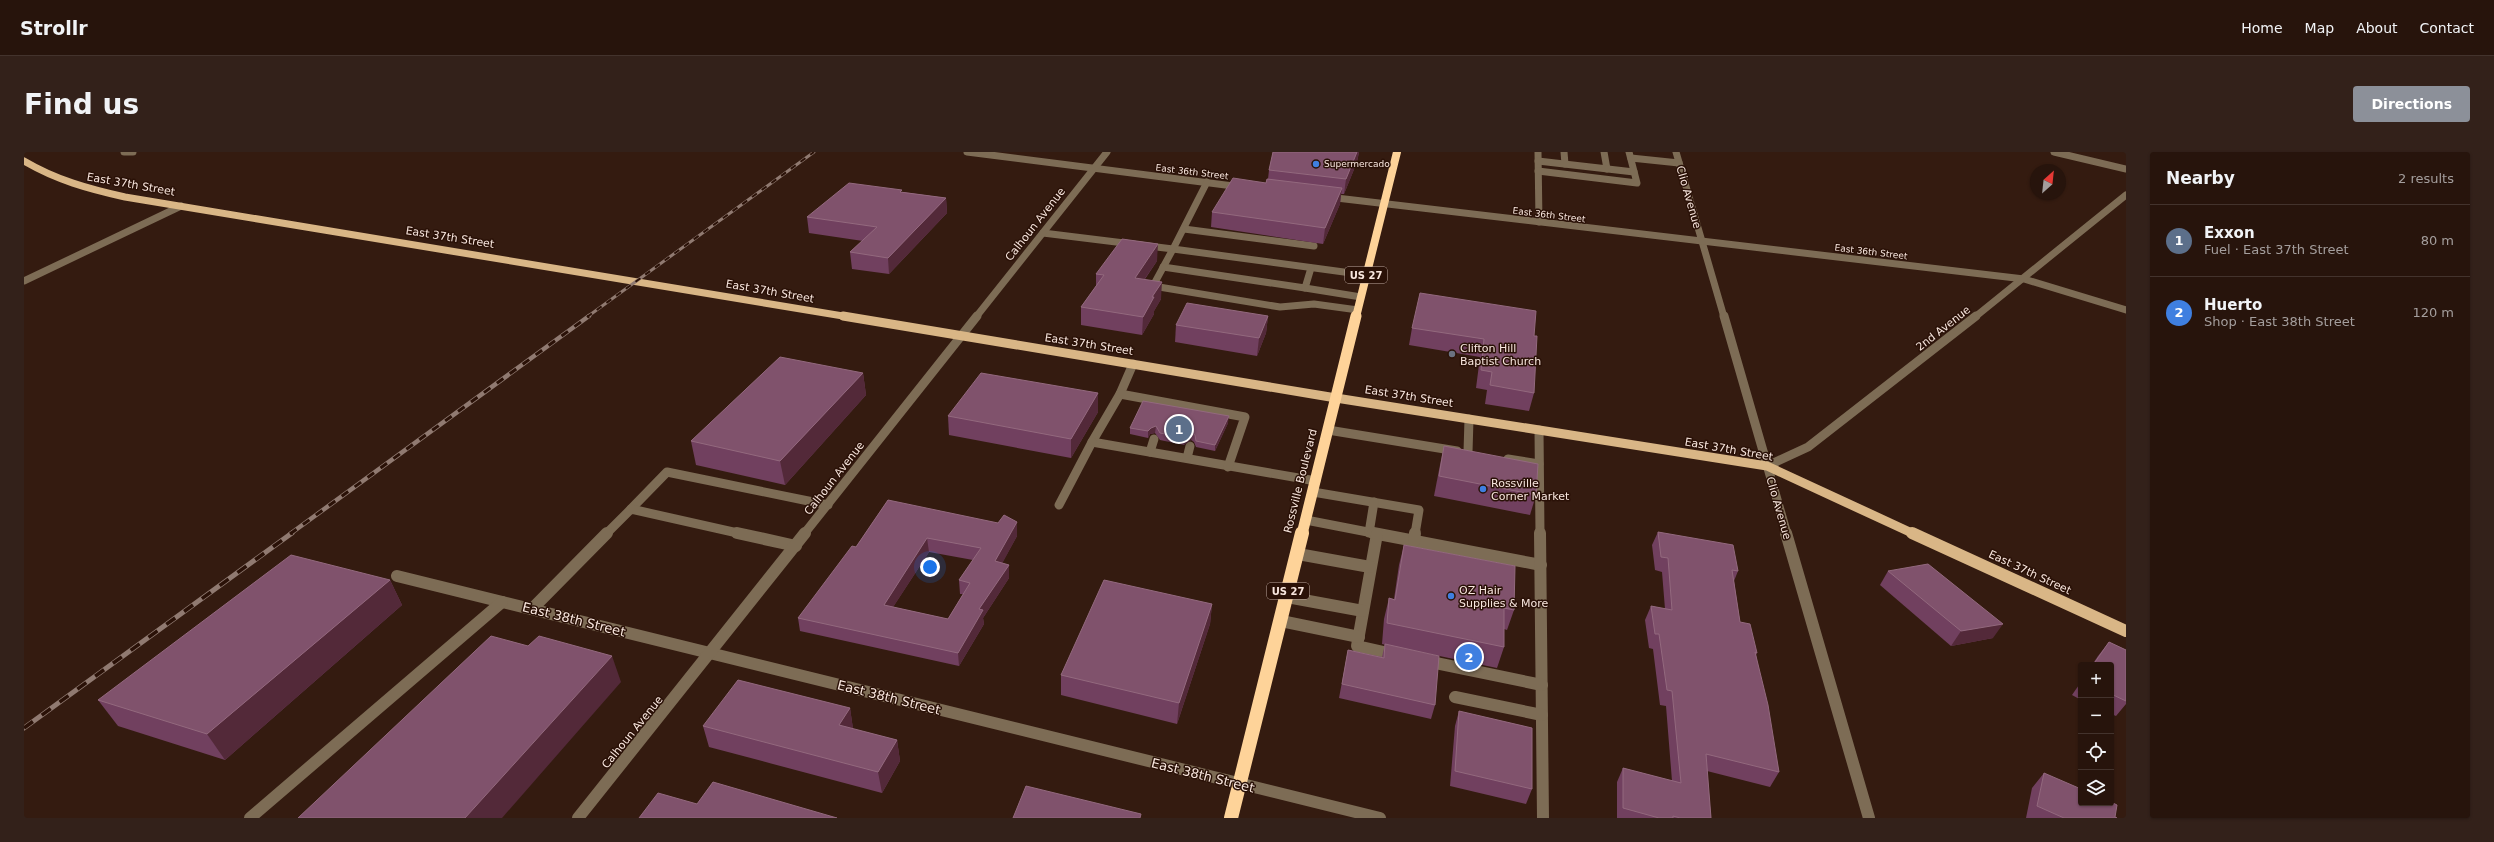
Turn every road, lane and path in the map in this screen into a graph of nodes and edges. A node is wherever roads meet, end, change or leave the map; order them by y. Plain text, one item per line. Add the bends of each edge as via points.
1 (124, 152) edge
2 (133, 152) edge
3 (967, 152) edge
4 (1107, 152) edge
5 (1397, 152) edge
6 (1538, 152) edge
7 (1564, 152) edge
8 (1604, 152) edge
9 (1676, 152) edge
10 (2054, 152) edge
11 (1630, 155) edge
12 (24, 161) edge
13 (1538, 162) junction
14 (1679, 163) junction
15 (1565, 164) junction
16 (1094, 168) junction
17 (1607, 169) junction
18 (2126, 169) edge
19 (1538, 171) junction
20 (1634, 172) junction
21 (1207, 182) junction
22 (1253, 188) edge
23 (2126, 195) edge
24 (1322, 197) edge
25 (1384, 204) junction
26 (181, 206) junction
27 (1539, 222) junction
28 (1184, 229) junction
29 (1043, 233) junction
30 (1702, 242) junction
31 (1314, 246) dead end
32 (1173, 249) junction
33 (1162, 267) junction
34 (1311, 268) junction
35 (1366, 276) junction
36 (2024, 279) junction
37 (24, 281) edge
38 (1305, 288) junction
39 (1361, 297) junction
40 (1358, 310) junction
41 (2126, 310) edge
42 (961, 336) junction
43 (1133, 364) junction
44 (1120, 394) junction
45 (1336, 398) junction
46 (1469, 419) junction
47 (1328, 430) junction
48 (1539, 430) junction
49 (1154, 439) dead end
50 (1092, 442) junction
51 (1190, 446) dead end
52 (1150, 452) junction
53 (1496, 457) edge
54 (1186, 458) junction
55 (1539, 464) junction
56 (1767, 466) junction
57 (1228, 467) junction
58 (1314, 486) junction
59 (1374, 502) junction
60 (828, 505) junction
61 (1059, 505) dead end
62 (631, 509) junction
63 (1306, 520) junction
64 (1373, 533) junction
65 (1414, 541) junction
66 (796, 546) junction
67 (1298, 554) junction
68 (1540, 565) junction
69 (1370, 567) junction
70 (397, 576) dead end
71 (1287, 597) junction
72 (502, 602) junction
73 (532, 609) junction
74 (1364, 611) junction
75 (1281, 621) junction
76 (2126, 630) edge
77 (1359, 637) junction
78 (711, 653) junction
79 (1542, 685) junction
80 (1455, 697) dead end
81 (1542, 715) junction
82 (1240, 784) junction
83 (250, 818) edge
84 (578, 818) edge
85 (1231, 818) edge
86 (1380, 818) edge
87 (1543, 818) edge
88 (1869, 818) edge

1 - 2 street
3 - 16 street, East 36th Street
4 - 16 street, Calhoun Avenue
5 - 25 highway, Rossville Boulevard / US 27
6 - 13 street
7 - 15 street
8 - 17 street
9 - 14 street, Clio Avenue
10 - 18 street
11 - 14 street
11 - 20 street
12 - 26 main road, East 37th Street via 43,174 72,186
13 - 15 street
13 - 19 street
14 - 30 street, Clio Avenue
15 - 17 street
16 - 21 street, East 36th Street
16 - 29 street, Calhoun Avenue
17 - 20 street
19 - 20 street via 1637,183
19 - 27 street
21 - 22 street, East 36th Street
21 - 28 street
23 - 36 street, 2nd Avenue
24 - 25 street, East 36th Street
25 - 27 street, East 36th Street
25 - 35 highway, Rossville Boulevard / US 27
26 - 37 street
26 - 42 main road, East 37th Street
27 - 30 street, East 36th Street
28 - 31 street
28 - 32 street
29 - 32 street
29 - 42 street, Calhoun Avenue
30 - 36 street, East 36th Street
30 - 56 street, Clio Avenue
32 - 33 street
32 - 34 street
33 - 38 street
33 - 40 street via 1153,286 1280,307 1314,304
34 - 35 street
34 - 38 street
35 - 39 highway, Rossville Boulevard / US 27
36 - 41 street, East 36th Street
36 - 56 street, 2nd Avenue via 1808,447
38 - 39 street
39 - 40 highway, Rossville Boulevard / US 27
40 - 45 highway, Rossville Boulevard / US 27
42 - 43 main road, East 37th Street
42 - 60 street, Calhoun Avenue
43 - 44 street
43 - 45 main road, East 37th Street
44 - 50 street
44 - 57 street via 1166,407 1245,417
45 - 46 main road, East 37th Street
45 - 47 highway, Rossville Boulevard / US 27
46 - 47 street via 1471,453
46 - 48 main road, East 37th Street
47 - 58 highway, Rossville Boulevard / US 27
48 - 55 street
48 - 56 main road, East 37th Street
49 - 52 street
50 - 52 street
50 - 61 street
51 - 54 street
52 - 54 street
53 - 55 street
54 - 57 street
55 - 68 street
56 - 76 main road, East 37th Street
56 - 88 street, Clio Avenue
57 - 58 street
58 - 59 street
58 - 63 highway, Rossville Boulevard / US 27
59 - 64 street
59 - 65 street via 1418,510
60 - 62 street via 667,472
60 - 66 street, Calhoun Avenue
62 - 66 street
62 - 73 street
63 - 64 street
63 - 67 highway, Rossville Boulevard / US 27
64 - 65 street
64 - 69 street
65 - 68 street
66 - 78 street, Calhoun Avenue
67 - 69 street
67 - 71 highway, Rossville Boulevard / US 27
68 - 79 street
69 - 74 street
70 - 72 street, East 38th Street
71 - 74 street
71 - 75 highway, Rossville Boulevard / US 27
72 - 73 street, East 38th Street
72 - 83 street
73 - 78 street, East 38th Street
74 - 77 street
75 - 77 street
75 - 82 highway, Rossville Boulevard / US 27
77 - 79 street via 1357,646
78 - 82 street, East 38th Street
78 - 84 street, Calhoun Avenue
79 - 81 street
80 - 81 street
81 - 87 street
82 - 85 highway, Rossville Boulevard / US 27
82 - 86 street, East 38th Street

